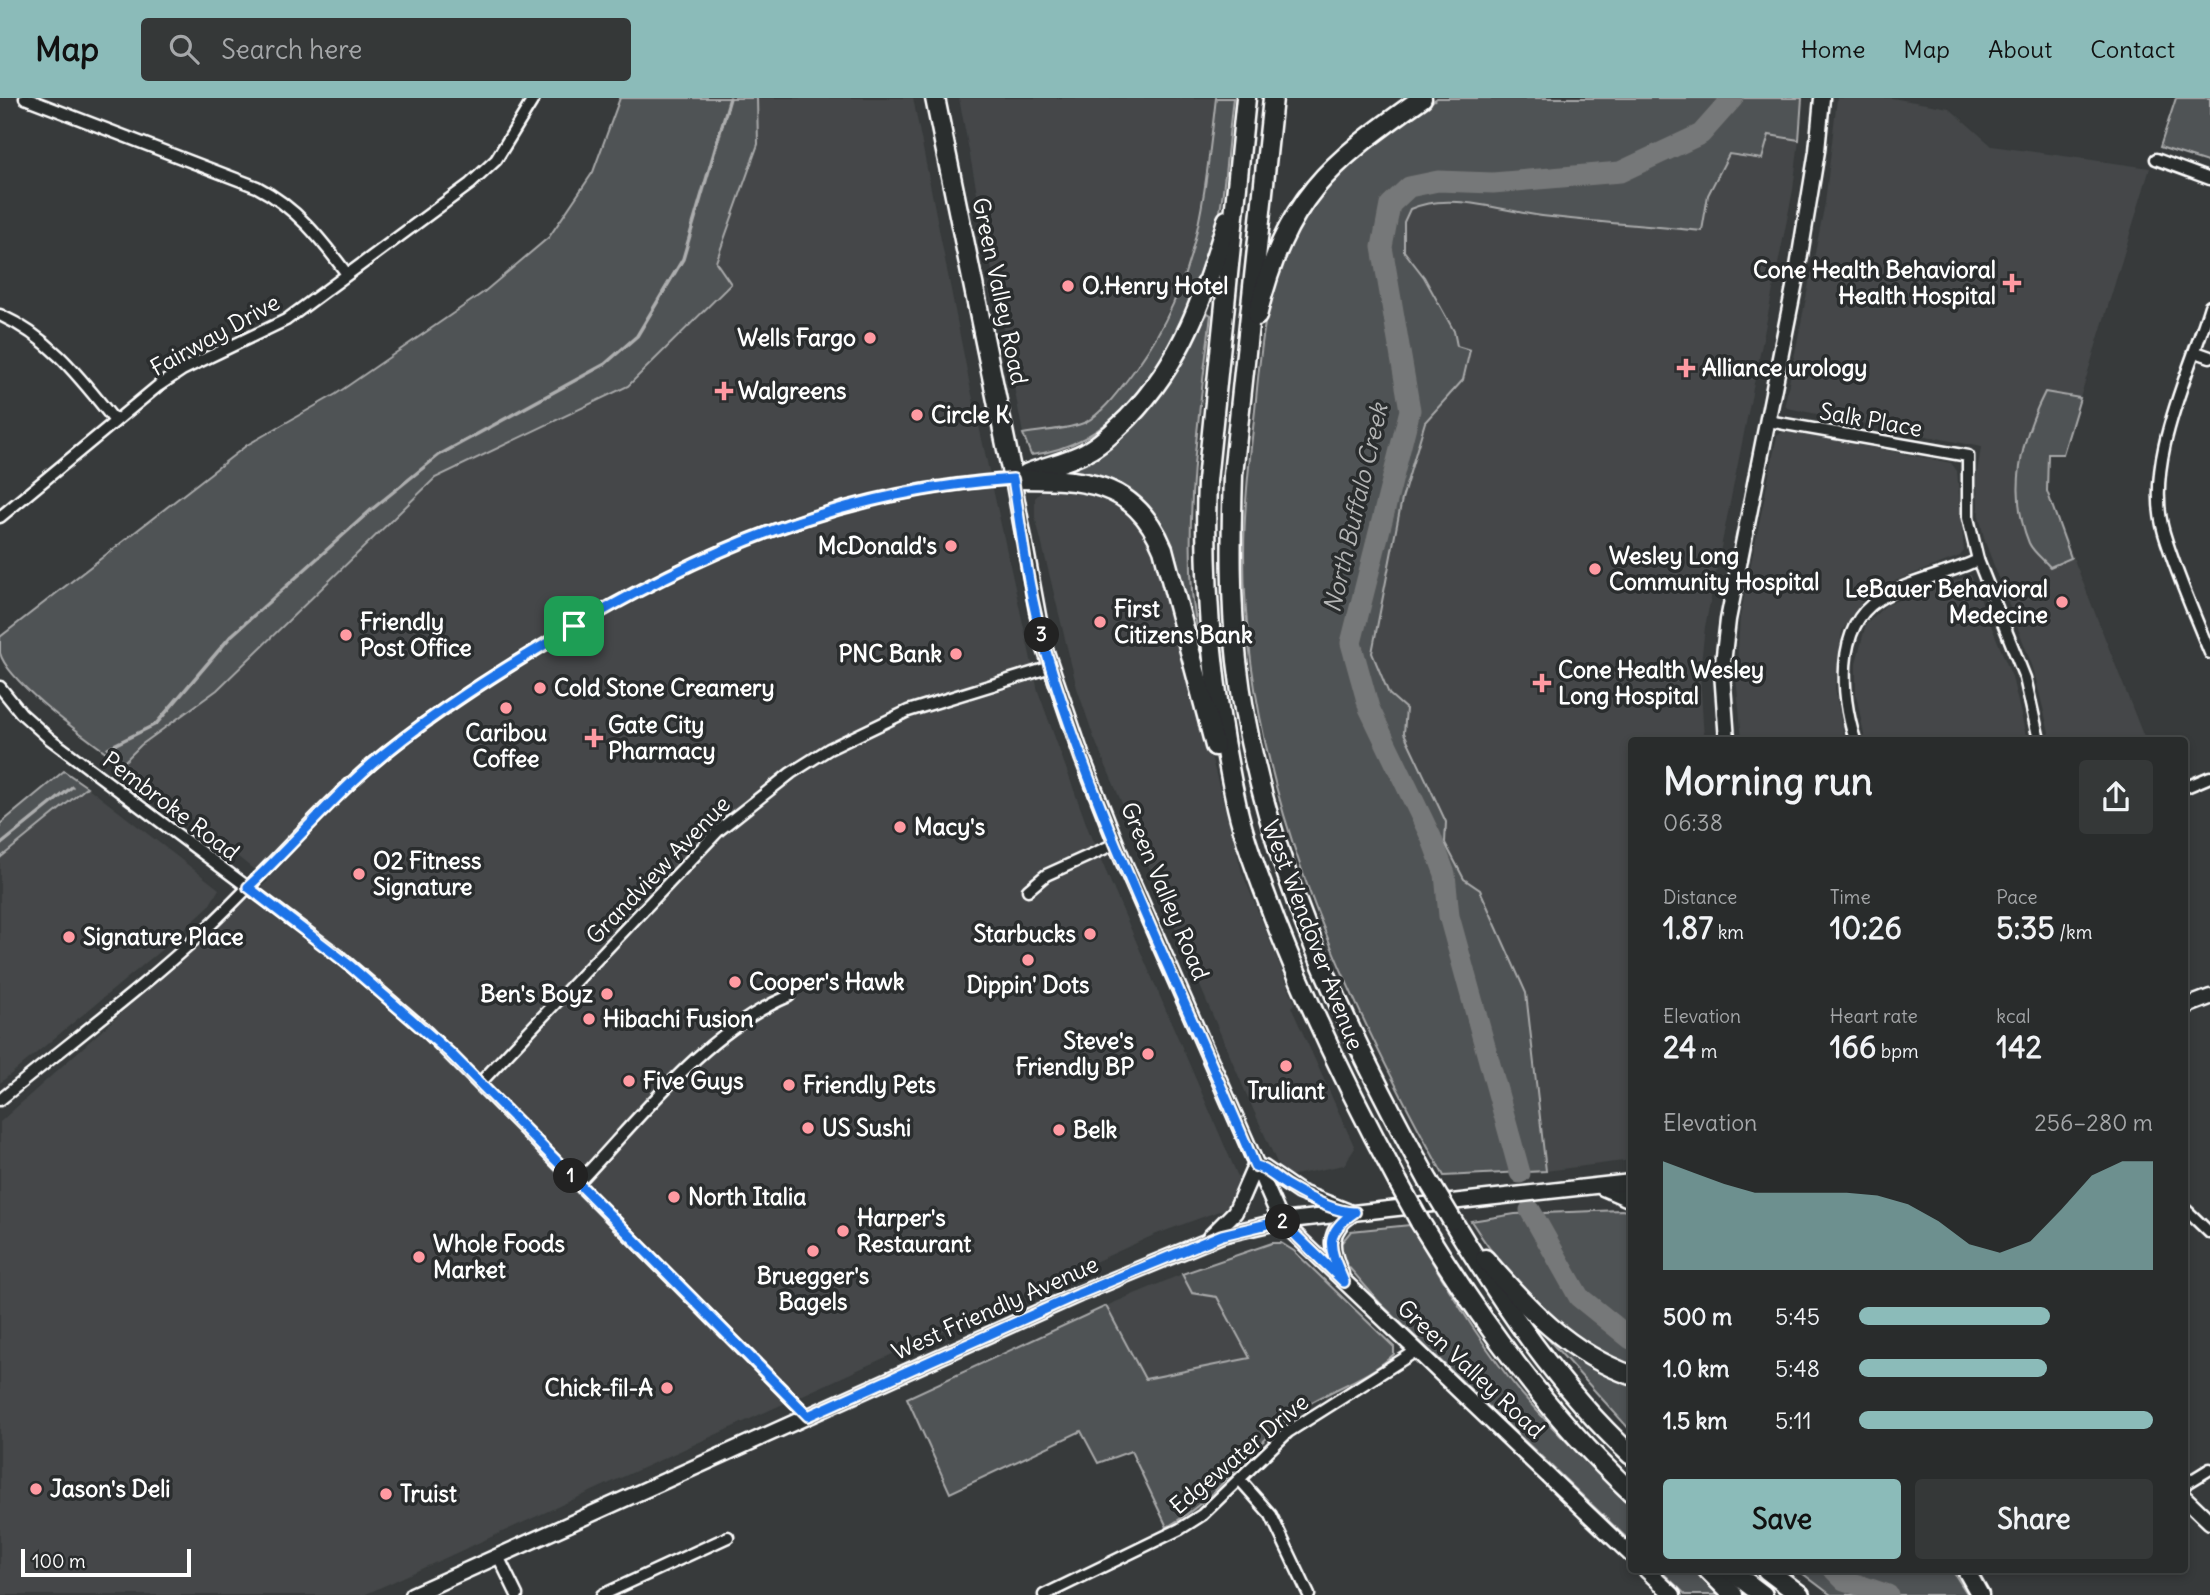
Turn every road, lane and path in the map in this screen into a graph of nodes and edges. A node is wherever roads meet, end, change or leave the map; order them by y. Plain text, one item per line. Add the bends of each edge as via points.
1 (25, 98) edge
2 (534, 98) edge
3 (935, 98) edge
4 (1246, 98) edge
5 (1273, 98) edge
6 (1422, 98) edge
7 (1822, 98) edge
8 (2156, 159) dead end
9 (2210, 179) edge
10 (1234, 196) junction
11 (347, 274) junction
12 (2210, 306) edge
13 (0, 315) edge
14 (2196, 352) junction
15 (2210, 357) edge
16 (1246, 363) junction
17 (116, 421) junction
18 (1768, 421) junction
19 (1013, 479) junction
20 (0, 516) edge
21 (1978, 560) junction
22 (2210, 653) edge
23 (1051, 667) junction
24 (0, 687) edge
25 (1727, 737) edge
26 (1854, 737) edge
27 (2038, 737) edge
28 (2210, 778) edge
29 (2188, 786) edge
30 (1237, 807) junction
31 (1116, 843) junction
32 (248, 887) junction
33 (1028, 890) dead end
34 (789, 996) dead end
35 (2210, 997) edge
36 (2188, 1005) edge
37 (479, 1084) junction
38 (0, 1100) edge
39 (1255, 1166) junction
40 (1628, 1182) edge
41 (578, 1183) junction
42 (1598, 1186) junction
43 (1628, 1199) edge
44 (1353, 1212) junction
45 (2188, 1212) edge
46 (1281, 1221) junction
47 (1455, 1223) junction
48 (2210, 1233) edge
49 (1204, 1242) junction
50 (1344, 1282) junction
51 (1416, 1351) junction
52 (1628, 1374) edge
53 (808, 1416) junction
54 (1628, 1452) edge
55 (2210, 1469) edge
56 (1241, 1481) junction
57 (2188, 1483) edge
58 (1628, 1489) edge
59 (2188, 1501) edge
60 (2210, 1522) edge
61 (728, 1536) dead end
62 (1628, 1552) edge
63 (498, 1556) junction
64 (1649, 1573) edge
65 (1711, 1573) edge
66 (1734, 1573) edge
67 (1771, 1573) edge
68 (1968, 1573) edge
69 (1069, 1584) junction
70 (412, 1595) edge
71 (517, 1595) edge
72 (602, 1595) edge
73 (1044, 1595) edge
74 (1074, 1595) edge
75 (1309, 1595) edge
76 (1673, 1595) edge
77 (1733, 1595) edge
78 (1763, 1595) edge
79 (1800, 1595) edge
80 (1980, 1595) edge

1 - 11 street via 278,198
2 - 11 street, Fairway Drive via 496,160
3 - 19 highway, Green Valley Road
4 - 10 highway, West Wendover Avenue
5 - 16 highway, West Wendover Avenue
6 - 16 highway via 1342,157 1304,199 1267,277
7 - 18 main road via 1813,176
8 - 9 street
10 - 19 highway via 1201,304 1180,351 1160,381 1089,451
10 - 30 highway, West Wendover Avenue via 1205,541 1210,648
11 - 17 street, Fairway Drive via 286,320 182,370
12 - 14 street
13 - 17 street via 45,341
14 - 15 street
14 - 22 street via 2168,432 2160,495 2163,531
16 - 47 highway, West Wendover Avenue, bridge via 1233,475 1231,563 1237,661 1256,768 1313,944 1376,1080
17 - 20 street, Fairway Drive
18 - 21 street, Salk Place via 1968,457 1968,518
18 - 25 main road via 1728,620 1722,672
19 - 23 main road, Green Valley Road
19 - 30 highway via 1099,484 1119,493 1155,528 1221,770
19 - 32 street via 972,481 826,511 709,554 654,581 450,703 366,770
21 - 26 street via 1879,599 1861,616 1851,638 1845,678
21 - 27 street via 2025,678
23 - 31 main road, Green Valley Road
23 - 37 street, Grandview Avenue via 908,711 790,773 719,830
24 - 32 street, Pembroke Road via 50,739
28 - 29 street
30 - 58 highway, West Wendover Avenue, bridge via 1298,978 1360,1112 1420,1222 1536,1390
31 - 33 street via 1046,875
31 - 39 main road, Green Valley Road
32 - 37 street, Pembroke Road via 423,1028
32 - 38 street via 192,941
34 - 41 street via 754,1015 678,1076
35 - 36 main road
37 - 41 street, Pembroke Road
39 - 44 main road via 1299,1192
39 - 46 main road, Green Valley Road
39 - 49 main road via 1235,1212
40 - 42 main road, West Friendly Avenue
41 - 53 street, Pembroke Road
42 - 43 main road
42 - 44 main road, West Friendly Avenue
44 - 46 main road, West Friendly Avenue
44 - 50 main road via 1336,1226 1331,1240
45 - 48 street
46 - 49 main road, West Friendly Avenue
46 - 50 main road, Green Valley Road
47 - 52 highway via 1539,1318 1594,1359
47 - 54 highway, West Wendover Avenue via 1533,1344
49 - 53 main road, West Friendly Avenue
50 - 51 main road, Green Valley Road
51 - 56 street, Edgewater Drive via 1287,1432
51 - 62 main road, Green Valley Road
53 - 63 main road, West Friendly Avenue
55 - 57 street
56 - 69 street, Edgewater Drive via 1180,1529
56 - 75 street via 1270,1515
59 - 60 main road
61 - 72 street
63 - 70 main road, West Friendly Avenue
63 - 71 street
64 - 76 main road
65 - 77 highway
66 - 78 highway
67 - 79 highway
68 - 80 main road
69 - 73 street, Edgewater Drive
69 - 74 street

